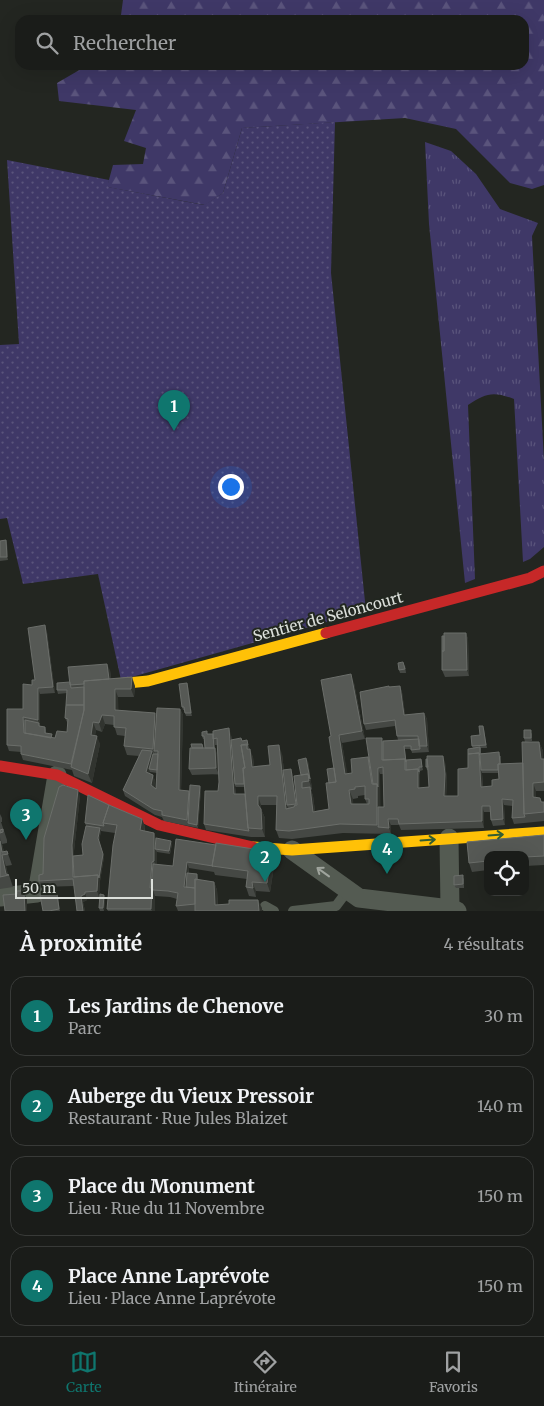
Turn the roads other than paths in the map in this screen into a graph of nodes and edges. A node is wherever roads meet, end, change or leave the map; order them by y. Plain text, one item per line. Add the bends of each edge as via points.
1 (544, 571) edge
2 (117, 684) edge
3 (0, 766) edge
4 (57, 775) junction
5 (544, 832) edge
6 (449, 838) junction
7 (292, 850) junction
8 (348, 890) junction
9 (0, 897) edge
10 (265, 906) dead end
11 (454, 910) edge
12 (274, 911) edge
13 (293, 911) edge

1 - 2 street, Sentier de Seloncourt via 530,578 158,678
3 - 4 street
4 - 7 street via 159,825 246,846
4 - 9 street via 37,893
6 -> 5 street
7 -> 6 street
6 - 11 street
8 -> 7 street
8 - 11 street via 359,898
8 - 13 lane via 336,906
10 - 12 lane

